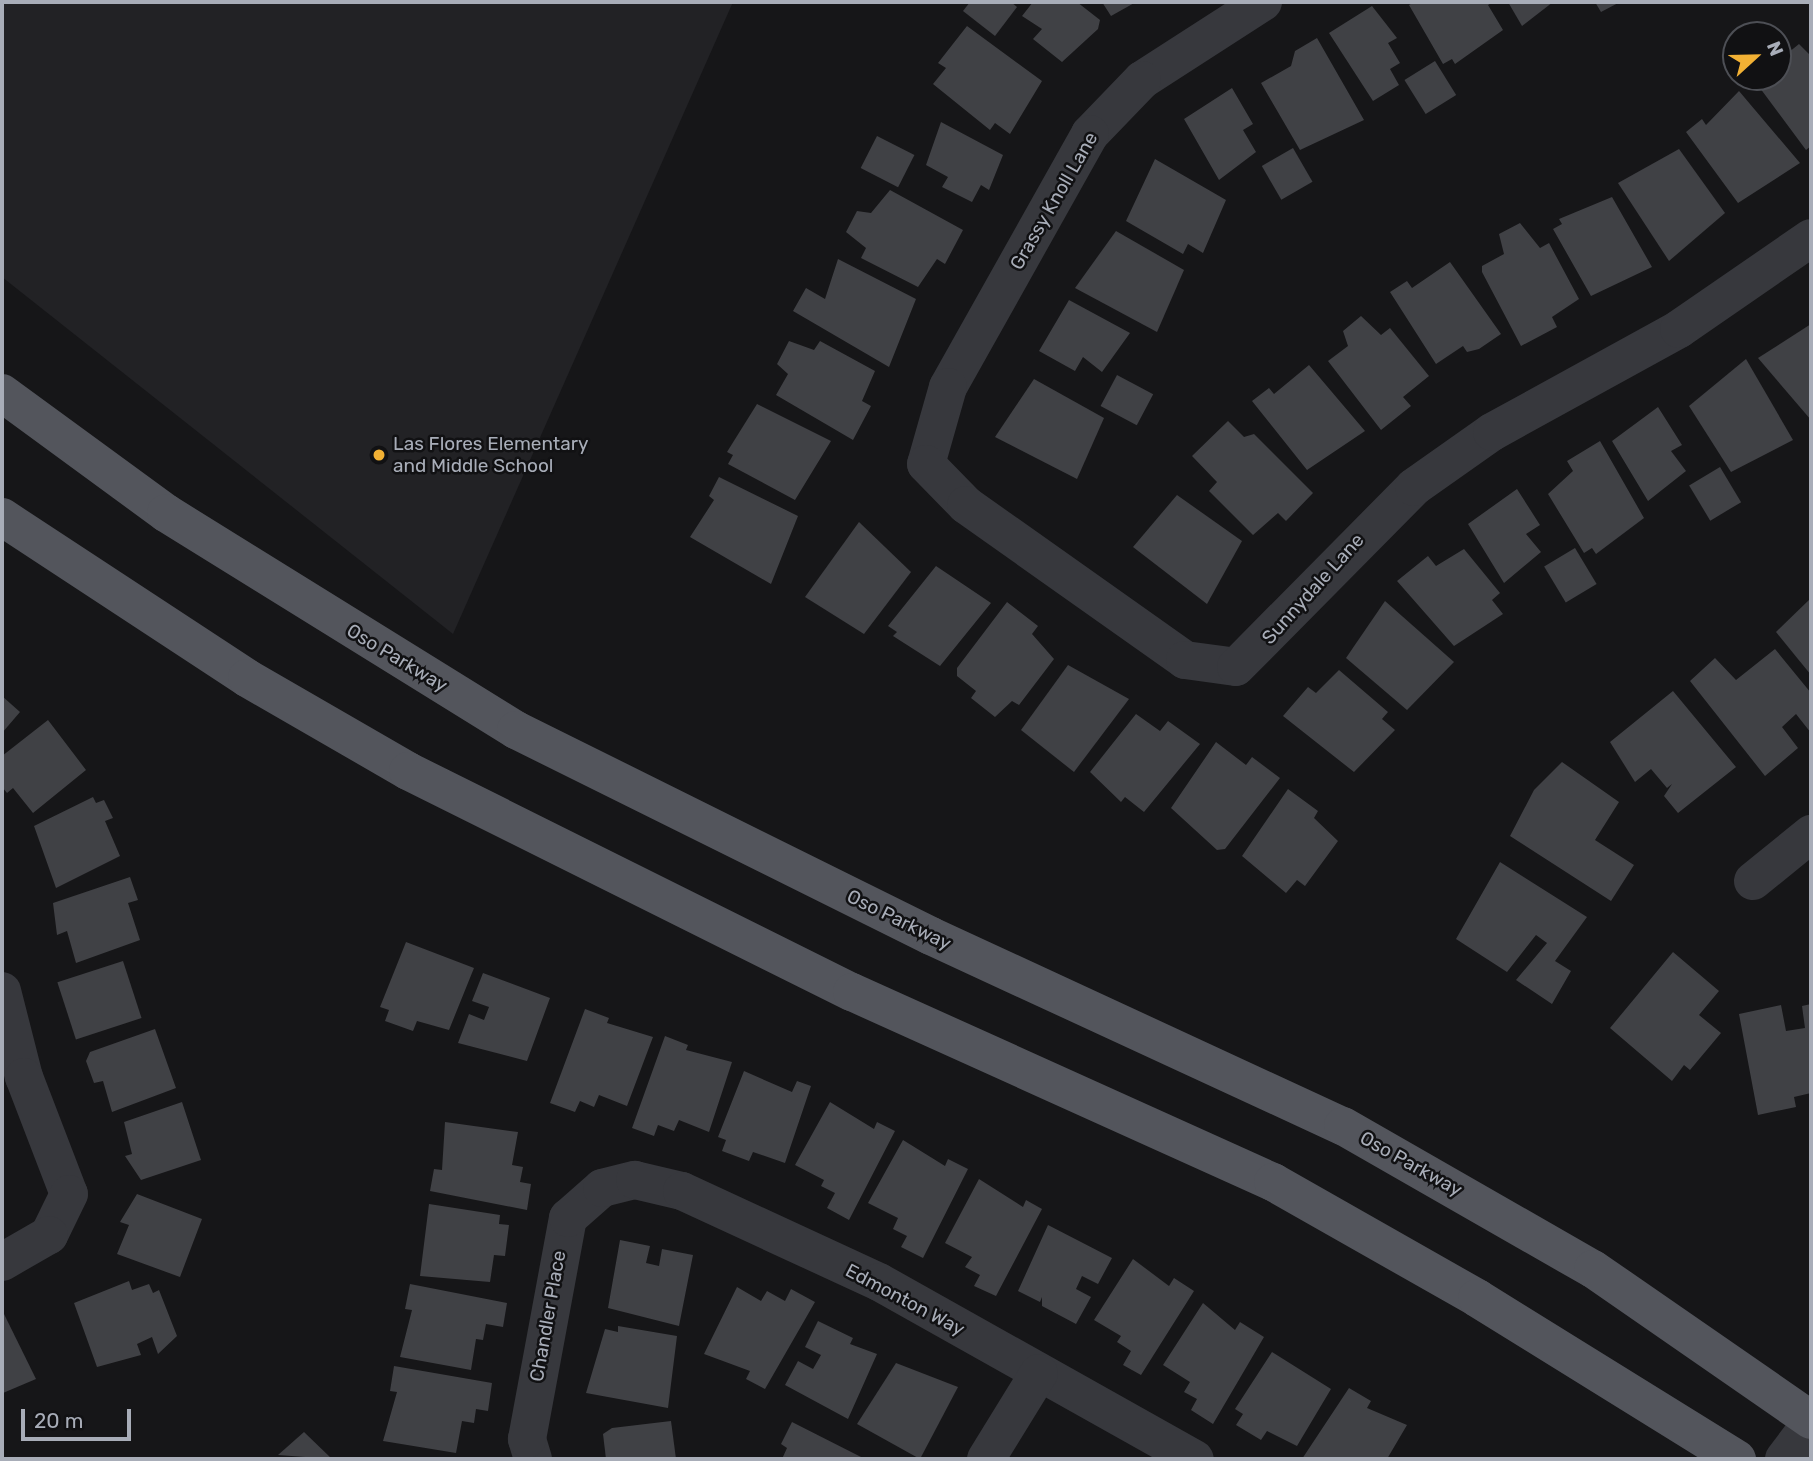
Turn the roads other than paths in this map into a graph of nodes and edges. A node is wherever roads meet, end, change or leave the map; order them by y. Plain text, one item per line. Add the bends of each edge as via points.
1 (1263, 2) edge
2 (1811, 237) edge
3 (2, 393) edge
4 (926, 464) joint
5 (2, 517) edge
6 (1811, 834) edge
7 (1753, 881) dead end
8 (2, 990) edge
9 (601, 1188) joint
10 (2, 1262) edge
11 (1039, 1373) junction
12 (1811, 1422) edge
13 (533, 1459) edge
14 (986, 1459) edge
15 (1195, 1459) edge
16 (1737, 1459) edge
17 (1784, 1459) edge

1 - 4 street, Grassy Knoll Lane via 1142,80 1090,134 948,387
2 - 4 street, Sunnydale Lane via 1679,329 1492,432 1414,486 1236,667 1185,660 966,505
3 - 12 main road, Oso Parkway via 166,513 516,730 931,936 1343,1126 1593,1269
5 - 16 main road via 247,678 408,771 852,992 1273,1182 1477,1298
6 - 7 street
8 - 10 street via 24,1077 69,1194 49,1235
9 - 11 street, Edmonton Way via 635,1180 682,1191 879,1283
9 - 13 street, Chandler Place via 568,1218 527,1439
11 - 14 street
11 - 15 street, Edmonton Way
12 - 17 street

